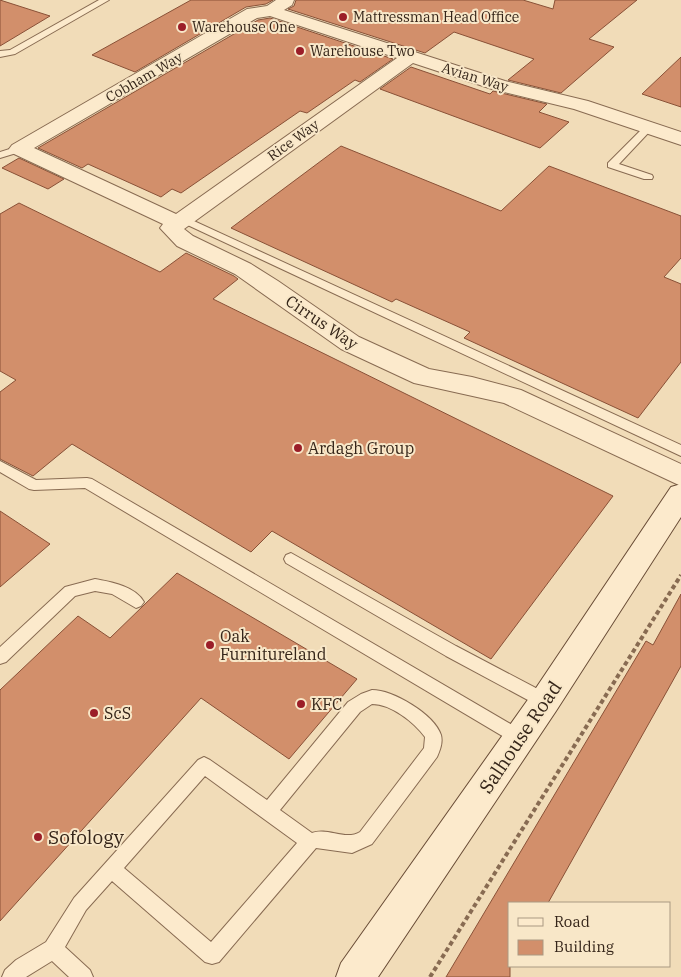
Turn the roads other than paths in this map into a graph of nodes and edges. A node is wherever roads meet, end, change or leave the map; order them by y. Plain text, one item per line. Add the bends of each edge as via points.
1 (105, 0) edge
2 (287, 0) edge
3 (271, 11) junction
4 (0, 54) edge
5 (409, 57) junction
6 (648, 128) junction
7 (681, 140) edge
8 (10, 152) edge
9 (648, 177) dead end
10 (181, 221) junction
11 (681, 451) edge
12 (0, 466) edge
13 (681, 476) edge
14 (681, 494) edge
15 (290, 559) dead end
16 (136, 602) dead end
17 (0, 658) edge
18 (545, 701) junction
19 (520, 738) junction
20 (268, 812) junction
21 (310, 842) junction
22 (112, 869) junction
23 (53, 949) junction
24 (12, 977) edge
25 (83, 977) edge
26 (355, 977) edge

1 - 4 lane via 12,52
2 - 3 street
3 - 5 street, Avian Way
3 - 8 street, Cobham Way via 253,13
5 - 6 street, Avian Way via 498,85 581,105
5 - 10 street, Rice Way
6 - 7 street, Avian Way
6 - 9 lane via 612,165
8 - 10 street
10 - 11 lane
10 - 13 street, Cirrus Way via 171,228 186,240 244,269 350,343 423,377 512,396
12 - 19 lane via 34,485 87,483
14 - 18 street, Salhouse Road
15 - 18 lane
16 - 17 lane via 116,589 95,585 70,591
18 - 19 street, Salhouse Road
19 - 26 street, Salhouse Road
20 - 21 lane
20 - 21 lane via 354,707 366,699 386,700 425,724 434,744 431,752 366,838 349,846 328,840
20 - 22 lane via 204,766
21 - 22 lane via 212,955
22 - 23 lane via 80,904
23 - 24 lane
23 - 25 lane

